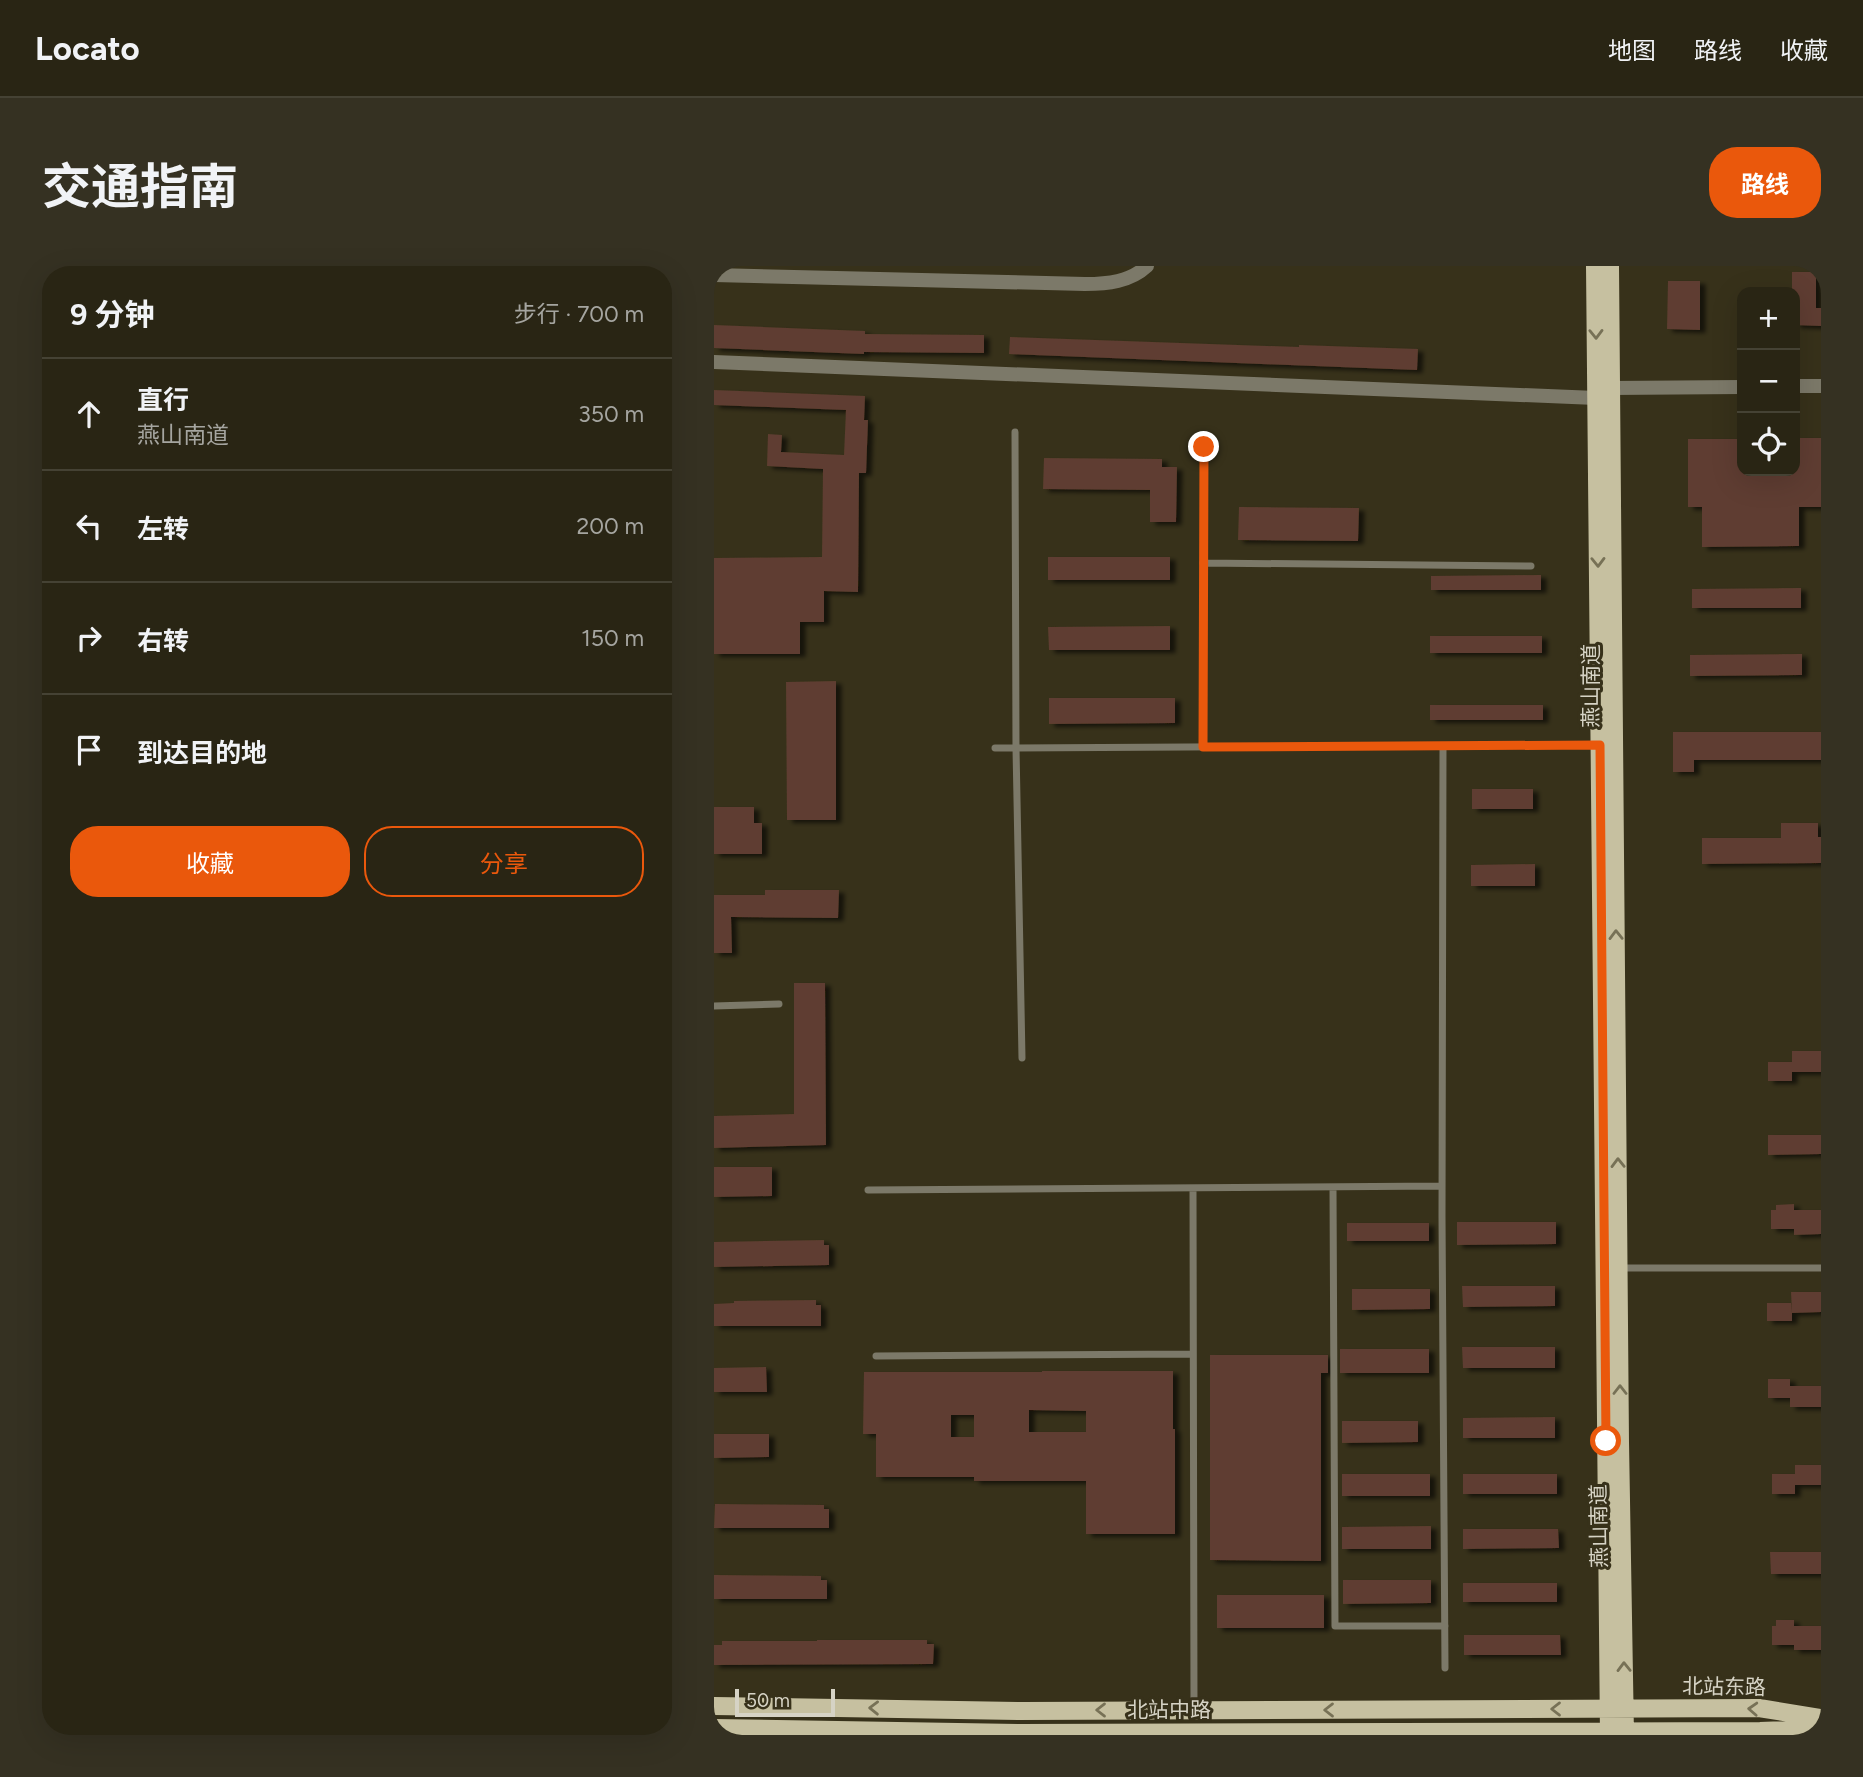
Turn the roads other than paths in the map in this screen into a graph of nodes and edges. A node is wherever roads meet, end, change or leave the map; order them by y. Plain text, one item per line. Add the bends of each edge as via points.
1 (1147, 266) edge
2 (1595, 266) edge
3 (1610, 266) edge
4 (714, 275) edge
5 (714, 362) edge
6 (1800, 386) edge
7 (1821, 386) edge
8 (1737, 387) edge
9 (1611, 388) junction
10 (1596, 398) junction
11 (1015, 432) dead end
12 (1204, 447) dead end
13 (1203, 562) junction
14 (1531, 566) dead end
15 (1600, 745) junction
16 (1443, 746) junction
17 (1203, 747) junction
18 (995, 748) dead end
19 (1016, 748) junction
20 (779, 1004) dead end
21 (714, 1006) edge
22 (1022, 1058) dead end
23 (1443, 1186) junction
24 (1333, 1187) junction
25 (1193, 1189) junction
26 (868, 1190) dead end
27 (1619, 1268) junction
28 (1821, 1268) edge
29 (1194, 1354) junction
30 (876, 1356) dead end
31 (1445, 1626) junction
32 (1445, 1668) dead end
33 (714, 1706) edge
34 (1616, 1709) junction
35 (1194, 1710) junction
36 (1821, 1718) edge
37 (714, 1728) edge
38 (1821, 1729) edge
39 (1617, 1733) edge

1 - 4 street via 1107,284
2 -> 10 main road, 燕山南道
3 - 9 main road, 燕山南道
5 - 10 street
6 - 7 street
8 - 9 street
27 -> 9 main road, 燕山南道
10 -> 15 main road, 燕山南道
11 - 19 lane
12 - 13 lane
13 - 14 lane
13 - 17 lane
15 - 16 lane
15 - 34 main road, 燕山南道
16 - 17 lane
16 - 23 lane
17 - 19 lane
18 - 19 lane
19 - 22 lane
20 - 21 lane
23 - 24 lane
23 - 31 lane
24 - 25 lane
24 - 31 lane via 1335,1626
25 - 26 lane
25 - 29 lane
27 - 28 lane
34 -> 27 main road, 燕山南道
29 - 30 lane
29 - 35 lane
31 - 32 lane
35 -> 33 main road, 北站中路
34 -> 35 main road, 北站中路
36 -> 34 main road, 北站东路 via 1759,1708
34 - 39 main road, 燕山南道
37 - 39 main road, 北站中路
38 - 39 main road, 北站东路

